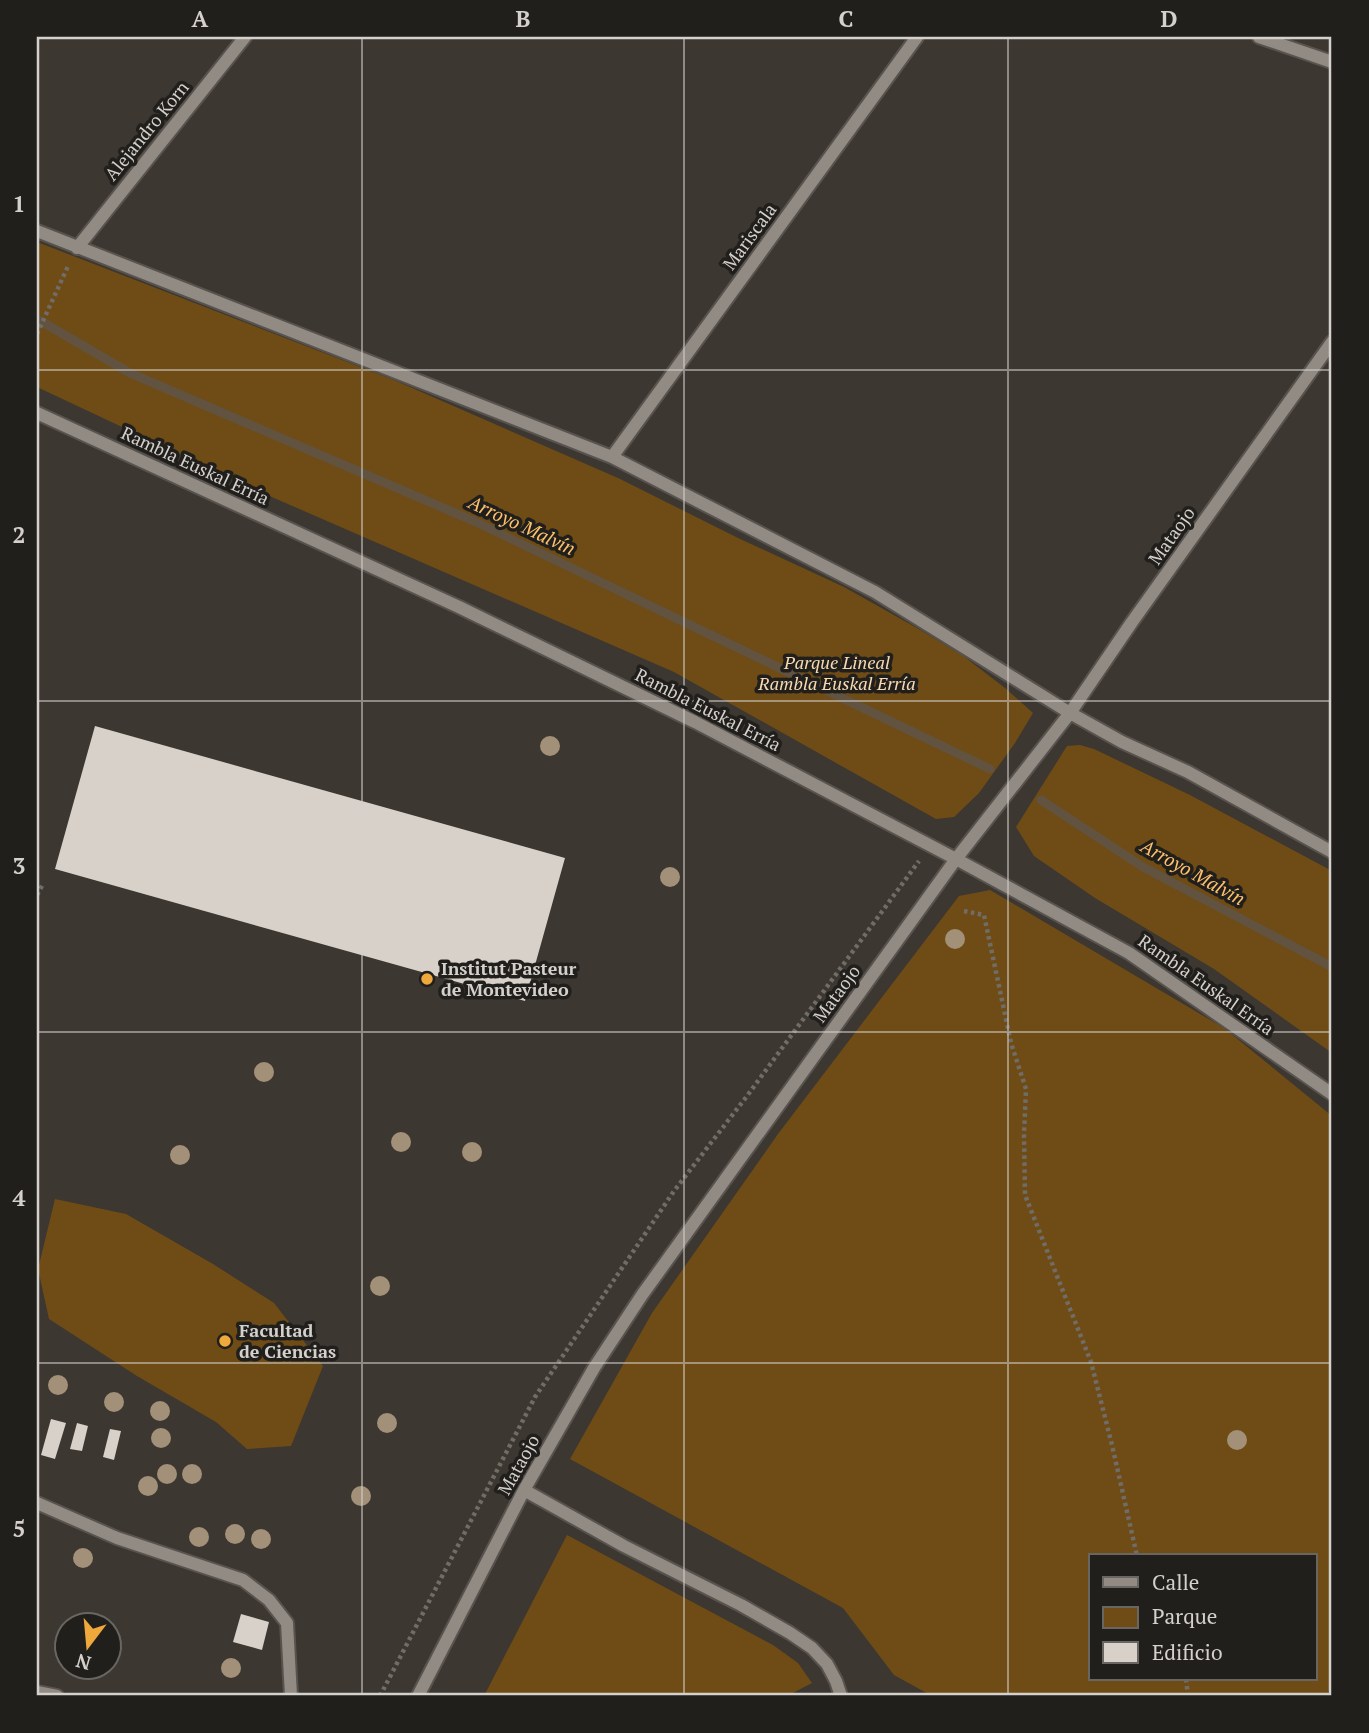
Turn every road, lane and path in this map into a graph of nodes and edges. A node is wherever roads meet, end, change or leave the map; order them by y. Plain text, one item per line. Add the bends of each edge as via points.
1 (245, 37) edge
2 (917, 37) edge
3 (1259, 37) edge
4 (1332, 62) edge
5 (37, 231) edge
6 (77, 248) junction
7 (62, 279) dead end
8 (37, 334) edge
9 (1332, 342) edge
10 (37, 413) edge
11 (612, 457) junction
12 (1070, 713) junction
13 (1332, 852) edge
14 (956, 859) junction
15 (43, 884) dead end
16 (37, 895) edge
17 (964, 911) dead end
18 (1332, 1094) edge
19 (524, 1490) junction
20 (37, 1503) edge
21 (1138, 1554) edge
22 (37, 1692) edge
23 (57, 1696) edge
24 (291, 1696) edge
25 (418, 1696) edge
26 (841, 1696) edge

1 - 6 street, Alejandro Korn
2 - 11 street, Mariscala
3 - 4 street
5 - 6 street
6 - 11 street
7 - 8 path
9 - 12 street, Mataojo
10 - 14 street, Rambla Euskal Erría via 459,607 695,722
11 - 12 street via 875,592
12 - 13 street
12 - 14 street, Mataojo
14 - 18 street, Rambla Euskal Erría via 1129,953
14 - 19 street, Mataojo via 642,1295
15 - 16 path
17 - 21 path via 984,915 1011,1043 1026,1089 1025,1195 1091,1362
19 - 25 street, Mataojo
19 - 26 street via 790,1633 827,1664
20 - 24 street via 117,1538 243,1580 269,1600 287,1623
22 - 23 street

